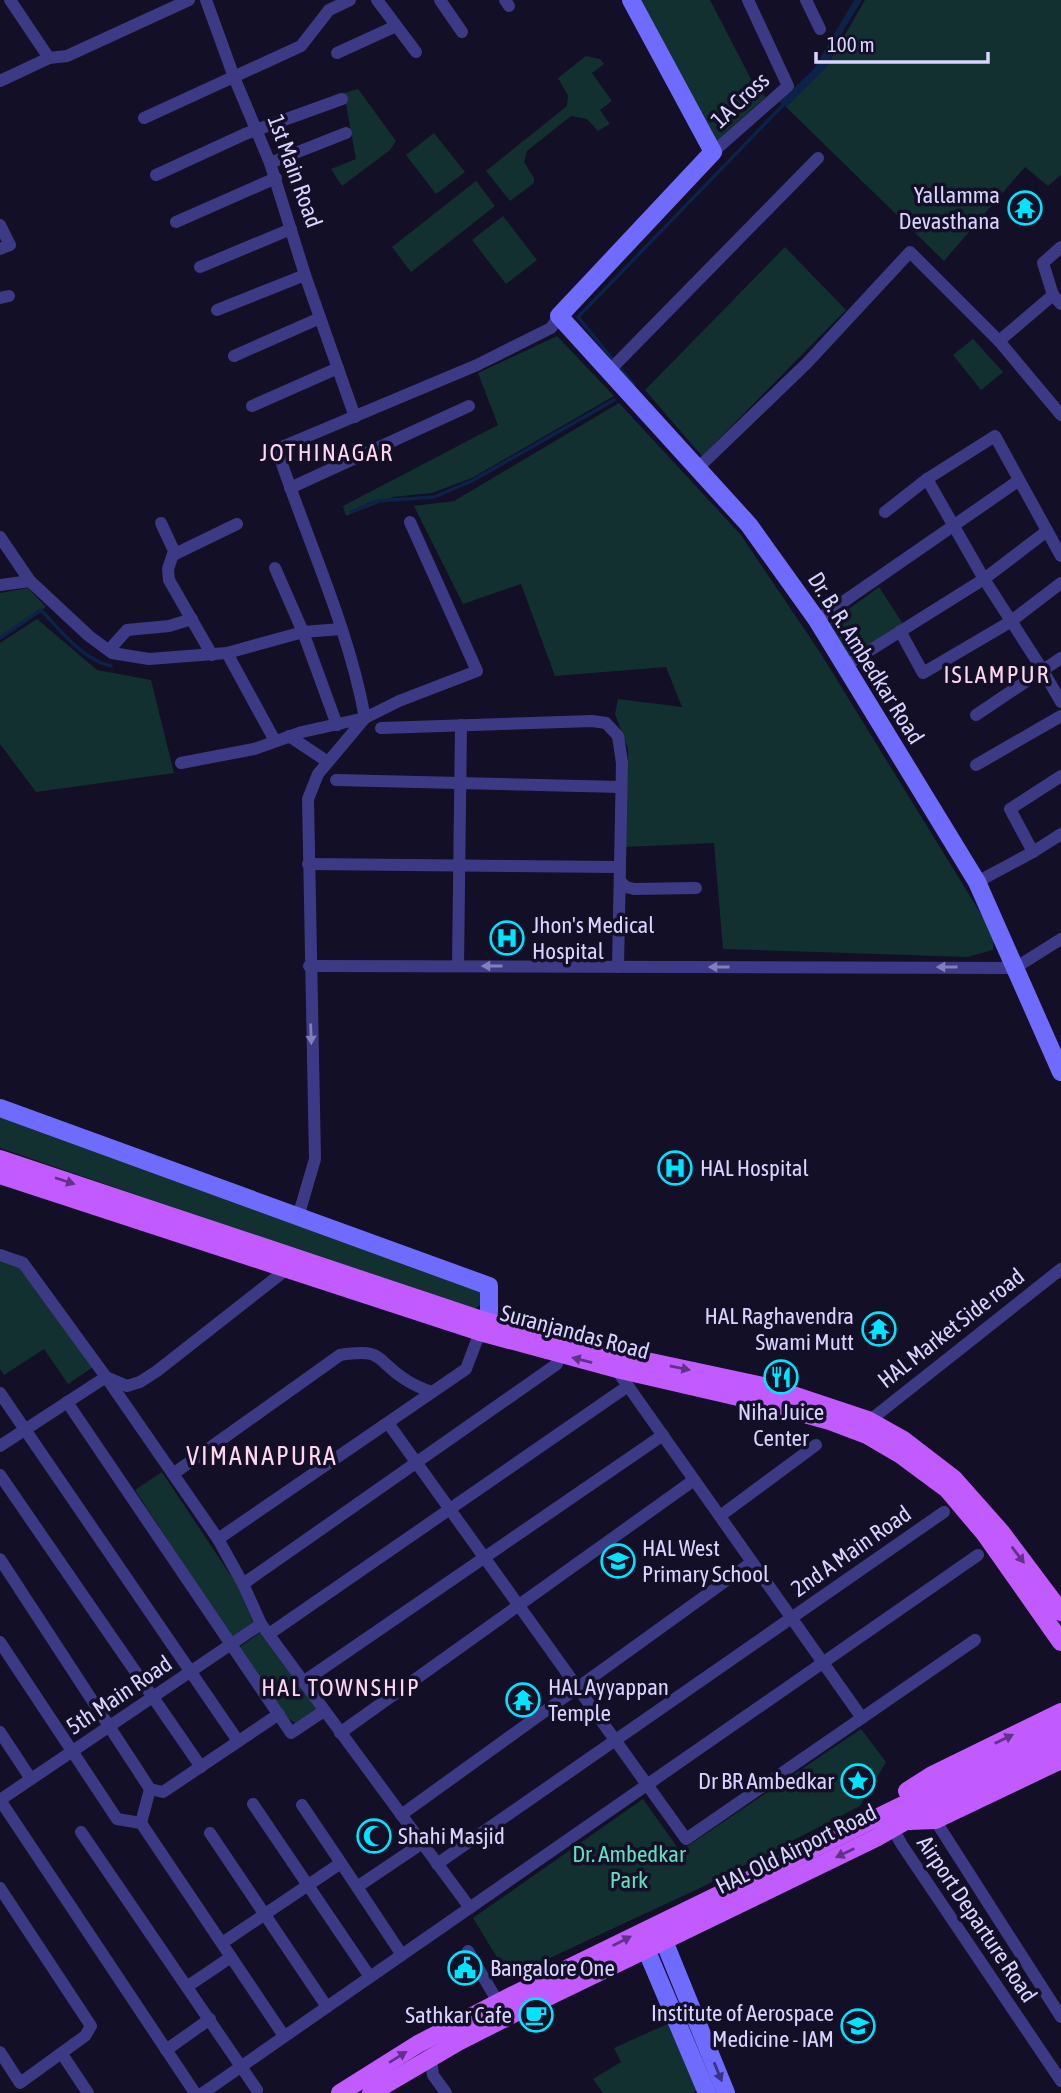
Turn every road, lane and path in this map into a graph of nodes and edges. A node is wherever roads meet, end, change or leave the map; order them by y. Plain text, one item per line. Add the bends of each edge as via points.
1 (10, 0) edge
2 (189, 0) edge
3 (206, 0) edge
4 (349, 0) edge
5 (377, 0) edge
6 (440, 0) edge
7 (631, 0) edge
8 (748, 0) edge
9 (806, 0) edge
10 (396, 26) junction
11 (820, 29) dead end
12 (462, 32) dead end
13 (416, 52) dead end
14 (337, 53) dead end
15 (49, 58) junction
16 (234, 77) junction
17 (0, 81) edge
18 (342, 99) dead end
19 (144, 118) dead end
20 (256, 132) junction
21 (346, 133) dead end
22 (713, 152) junction
23 (818, 158) dead end
24 (271, 163) junction
25 (156, 175) dead end
26 (276, 178) junction
27 (176, 222) dead end
28 (0, 225) edge
29 (291, 229) junction
30 (1061, 247) edge
31 (0, 249) edge
32 (200, 267) dead end
33 (305, 275) junction
34 (1057, 299) edge
35 (217, 310) dead end
36 (559, 316) junction
37 (320, 318) junction
38 (999, 341) junction
39 (233, 356) dead end
40 (338, 368) junction
41 (609, 371) junction
42 (252, 406) dead end
43 (469, 406) dead end
44 (1061, 415) edge
45 (355, 416) junction
46 (699, 467) junction
47 (927, 479) junction
48 (1018, 481) junction
49 (290, 488) junction
50 (885, 512) dead end
51 (410, 522) dead end
52 (161, 523) dead end
53 (237, 524) dead end
54 (955, 527) junction
55 (1047, 531) junction
56 (0, 537) edge
57 (173, 555) junction
58 (1061, 556) edge
59 (275, 568) dead end
60 (984, 579) junction
61 (30, 580) junction
62 (1061, 583) edge
63 (0, 585) edge
64 (191, 619) junction
65 (817, 620) junction
66 (1010, 622) junction
67 (341, 629) junction
68 (900, 631) junction
69 (303, 632) junction
70 (109, 650) junction
71 (227, 653) junction
72 (212, 655) junction
73 (1061, 658) edge
74 (845, 666) junction
75 (1042, 669) junction
76 (1061, 702) edge
77 (975, 715) dead end
78 (1061, 716) edge
79 (365, 718) junction
80 (337, 725) junction
81 (461, 725) junction
82 (380, 728) dead end
83 (289, 736) junction
84 (275, 741) junction
85 (328, 762) junction
86 (181, 763) dead end
87 (976, 765) dead end
88 (1061, 776) edge
89 (337, 780) dead end
90 (461, 782) junction
91 (621, 787) junction
92 (1061, 834) edge
93 (1033, 852) junction
94 (308, 864) junction
95 (460, 865) junction
96 (619, 867) junction
97 (621, 881) junction
98 (977, 882) junction
99 (696, 888) dead end
100 (1061, 939) edge
101 (309, 966) junction
102 (458, 966) junction
103 (618, 967) junction
104 (1015, 968) junction
105 (1060, 1066) edge
106 (0, 1108) edge
107 (0, 1159) edge
108 (0, 1175) edge
109 (298, 1217) junction
110 (0, 1255) edge
111 (286, 1269) junction
112 (1061, 1269) edge
113 (483, 1326) junction
114 (620, 1362) junction
115 (557, 1364) dead end
116 (106, 1377) junction
117 (628, 1386) junction
118 (432, 1392) junction
119 (0, 1393) edge
120 (67, 1402) junction
121 (388, 1423) junction
122 (863, 1425) junction
123 (25, 1429) junction
124 (663, 1435) junction
125 (816, 1445) dead end
126 (0, 1447) edge
127 (417, 1463) junction
128 (173, 1474) junction
129 (0, 1475) edge
130 (694, 1480) junction
131 (450, 1509) junction
132 (944, 1512) dead end
133 (720, 1516) junction
134 (218, 1539) junction
135 (978, 1555) dead end
136 (485, 1558) junction
137 (0, 1559) edge
138 (752, 1562) junction
139 (243, 1584) junction
140 (519, 1605) junction
141 (1061, 1612) edge
142 (792, 1618) junction
143 (265, 1629) junction
144 (975, 1640) dead end
145 (0, 1642) edge
146 (1061, 1642) edge
147 (232, 1644) junction
148 (823, 1662) junction
149 (191, 1672) junction
150 (303, 1682) junction
151 (578, 1688) junction
152 (153, 1698) junction
153 (324, 1711) junction
154 (1061, 1712) edge
155 (279, 1714) junction
156 (862, 1718) junction
157 (109, 1727) junction
158 (1061, 1728) edge
159 (0, 1732) edge
160 (340, 1733) junction
161 (615, 1740) junction
162 (238, 1741) junction
163 (1061, 1744) edge
164 (72, 1751) junction
165 (1059, 1764) edge
166 (201, 1767) junction
167 (32, 1779) junction
168 (647, 1785) junction
169 (150, 1789) junction
170 (0, 1800) edge
171 (253, 1804) dead end
172 (302, 1805) dead end
173 (401, 1815) junction
174 (935, 1820) junction
175 (895, 1822) junction
176 (141, 1823) junction
177 (81, 1832) dead end
178 (210, 1833) dead end
179 (421, 1844) junction
180 (341, 1863) junction
181 (437, 1864) junction
182 (308, 1885) junction
183 (357, 1887) junction
184 (0, 1888) edge
185 (470, 1908) junction
186 (264, 1915) junction
187 (664, 1941) junction
188 (222, 1944) junction
189 (646, 1949) junction
190 (468, 1951) dead end
191 (402, 1955) junction
192 (231, 1957) junction
193 (370, 1977) junction
194 (188, 1986) junction
195 (498, 2003) junction
196 (327, 2007) junction
197 (1061, 2017) edge
198 (209, 2019) junction
199 (284, 2036) junction
200 (166, 2049) junction
201 (0, 2052) edge
202 (62, 2054) junction
203 (427, 2060) junction
204 (241, 2067) junction
205 (1061, 2081) edge
206 (257, 2090) dead end
207 (88, 2093) edge
208 (195, 2093) edge
209 (203, 2093) edge
210 (340, 2093) edge
211 (371, 2093) edge
212 (446, 2093) edge
213 (707, 2093) edge
214 (726, 2093) edge

1 - 15 street
2 - 15 street via 67,56
3 - 16 street, 1st Main Road
4 - 16 street via 329,10 301,46
5 - 10 street
6 - 12 street
7 - 22 street
8 - 22 street, 1A Cross via 788,86
9 - 11 street
10 - 13 street
10 - 14 street
15 - 17 street
16 - 19 street
16 - 20 street, 1st Main Road
18 - 20 street
20 - 24 street, 1st Main Road
20 - 25 street
21 - 24 street
22 - 36 street
23 - 41 street
24 - 26 street, 1st Main Road
26 - 27 street
26 - 29 street, 1st Main Road
28 - 31 street via 10,245
29 - 32 street
29 - 33 street, 1st Main Road
30 - 34 street via 1043,262
33 - 35 street
33 - 37 street, 1st Main Road
34 - 38 street
36 - 41 street, Dr. B. R. Ambedkar Road
36 - 45 street via 551,328 477,365
37 - 39 street
37 - 40 street, 1st Main Road
38 - 44 street
38 - 46 street via 910,252 807,363
40 - 42 street
40 - 45 street, 1st Main Road
41 - 46 street, Dr. B. R. Ambedkar Road
43 - 49 street
45 - 49 street via 277,449
46 - 65 street, Dr. B. R. Ambedkar Road via 749,525
47 - 48 street via 995,436
47 - 50 street
47 - 54 street
48 - 54 street
48 - 55 street
49 - 67 street
51 - 79 street via 477,671
52 - 57 street
53 - 57 street
54 - 60 street
54 - 65 street
55 - 58 street
55 - 60 street
56 - 61 street
57 - 64 street via 168,575
59 - 69 street
60 - 66 street
60 - 68 street
61 - 63 street
61 - 70 street
62 - 66 street
64 - 70 street via 127,630
64 - 72 street
65 - 74 street, Dr. B. R. Ambedkar Road
66 - 68 street via 923,673
66 - 75 street
67 - 69 street
67 - 79 street
68 - 74 street
69 - 71 street
69 - 80 street
70 - 72 street via 149,659
71 - 72 street
71 - 84 street
73 - 75 street
74 - 98 street, Dr. B. R. Ambedkar Road
75 - 76 street
75 - 77 street
78 - 87 street
79 - 80 street
79 - 85 street
80 - 83 street
81 - 82 street
81 - 90 street
81 - 91 street via 606,723 618,736
83 - 84 street
83 - 85 street
84 - 86 street
85 - 94 street via 308,799
88 - 93 street via 1010,809
89 - 90 street
90 - 91 street
90 - 95 street
91 - 96 street
92 - 93 street
93 - 98 street
94 - 95 street
94 - 101 street
95 - 96 street
95 - 102 street
96 - 97 street
97 - 99 street via 634,889
97 - 103 street
98 - 104 street, Dr. B. R. Ambedkar Road
100 - 104 street
101 - 102 street
101 -> 109 street via 315,1160
103 -> 102 street
104 -> 103 street
104 - 105 street, Dr. B. R. Ambedkar Road
106 - 109 street
107 -> 113 main road, Suranjandas Road
108 - 111 main road, Suranjandas Road
109 - 113 street via 489,1286 489,1312
110 - 116 street via 23,1263
111 - 113 main road, Suranjandas Road
111 - 116 street via 140,1382 127,1386
112 - 122 street, HAL Market Side road
113 - 114 main road, Suranjandas Road
113 - 118 street via 466,1369
114 - 117 street
114 - 122 main road, Suranjandas Road via 772,1388
115 - 127 street
116 - 120 street
116 - 128 street
117 - 124 street
117 - 131 street, 5th Main Road
118 - 121 street
118 - 128 street via 407,1381 367,1352 340,1355
119 - 123 street
120 - 123 street
120 - 147 street
121 - 127 street
121 - 134 street
122 -> 141 main road, Suranjandas Road via 901,1439 954,1479
122 - 146 main road, Suranjandas Road via 947,1489 985,1534
123 - 126 street
123 - 149 street
124 - 130 street
124 - 136 street
125 - 133 street
127 - 131 street
127 - 139 street
128 - 134 street
129 - 152 street
130 - 133 street
130 - 140 street
131 - 136 street
131 - 143 street, 5th Main Road
132 - 142 street, 2nd A Main Road
133 - 138 street
134 - 139 street
135 - 148 street
136 - 140 street
136 - 150 street
137 - 157 street
138 - 142 street
138 - 151 street
139 - 143 street
140 - 151 street
140 - 160 street
142 - 148 street
142 - 161 street, 2nd A Main Road
143 - 147 street, 5th Main Road
143 - 150 street
144 - 156 street
145 - 164 street
147 - 149 street, 5th Main Road
147 - 155 street
148 - 156 street
148 - 168 street
149 - 152 street, 5th Main Road
149 - 162 street
150 - 153 street
151 - 161 street
151 - 173 street
152 - 157 street, 5th Main Road
152 - 166 street
153 - 155 street via 291,1733
153 - 160 street
175 -> 154 main road via 903,1794 932,1774
155 - 162 street
156 - 168 street via 686,1839
157 - 164 street, 5th Main Road
157 - 169 street
158 - 175 main road via 922,1794
159 - 167 street
160 - 173 street
161 - 168 street
161 - 181 street, 2nd A Main Road
162 - 166 street
163 - 175 main road
164 - 167 street, 5th Main Road
164 - 176 street via 117,1819
165 - 174 main road
166 - 169 street via 163,1792
167 - 170 street, 5th Main Road
168 - 185 street
169 - 176 street
170 - 200 street
171 - 182 street
172 - 180 street
173 - 179 street
174 - 175 main road
174 - 197 street
175 -> 187 main road, HAL Old Airport Road
195 -> 175 main road, HAL Old Airport Road via 648,1928
175 - 205 street, Airport Departure Road
176 - 188 street
177 - 194 street
178 - 186 street
179 - 181 street
179 - 183 street
180 - 182 street
180 - 183 street
181 - 185 street
182 - 186 street
182 - 193 street
183 - 191 street
184 - 202 street via 91,2026
185 - 191 street
186 - 188 street
186 - 196 street
187 - 189 main road, HAL Old Airport Road
187 -> 214 street
188 - 192 street
189 - 203 main road, HAL Old Airport Road
189 - 213 street
190 - 195 street
191 - 193 street
192 - 194 street
192 - 199 street
193 - 196 street
194 - 198 street
210 -> 195 main road, HAL Old Airport Road via 418,2044
196 - 199 street
198 - 200 street
198 - 204 street
199 - 204 street
200 - 208 street
201 - 202 street via 20,2082
202 - 207 street
203 - 211 main road, HAL Old Airport Road
203 - 212 street
204 - 206 street
204 - 209 street

